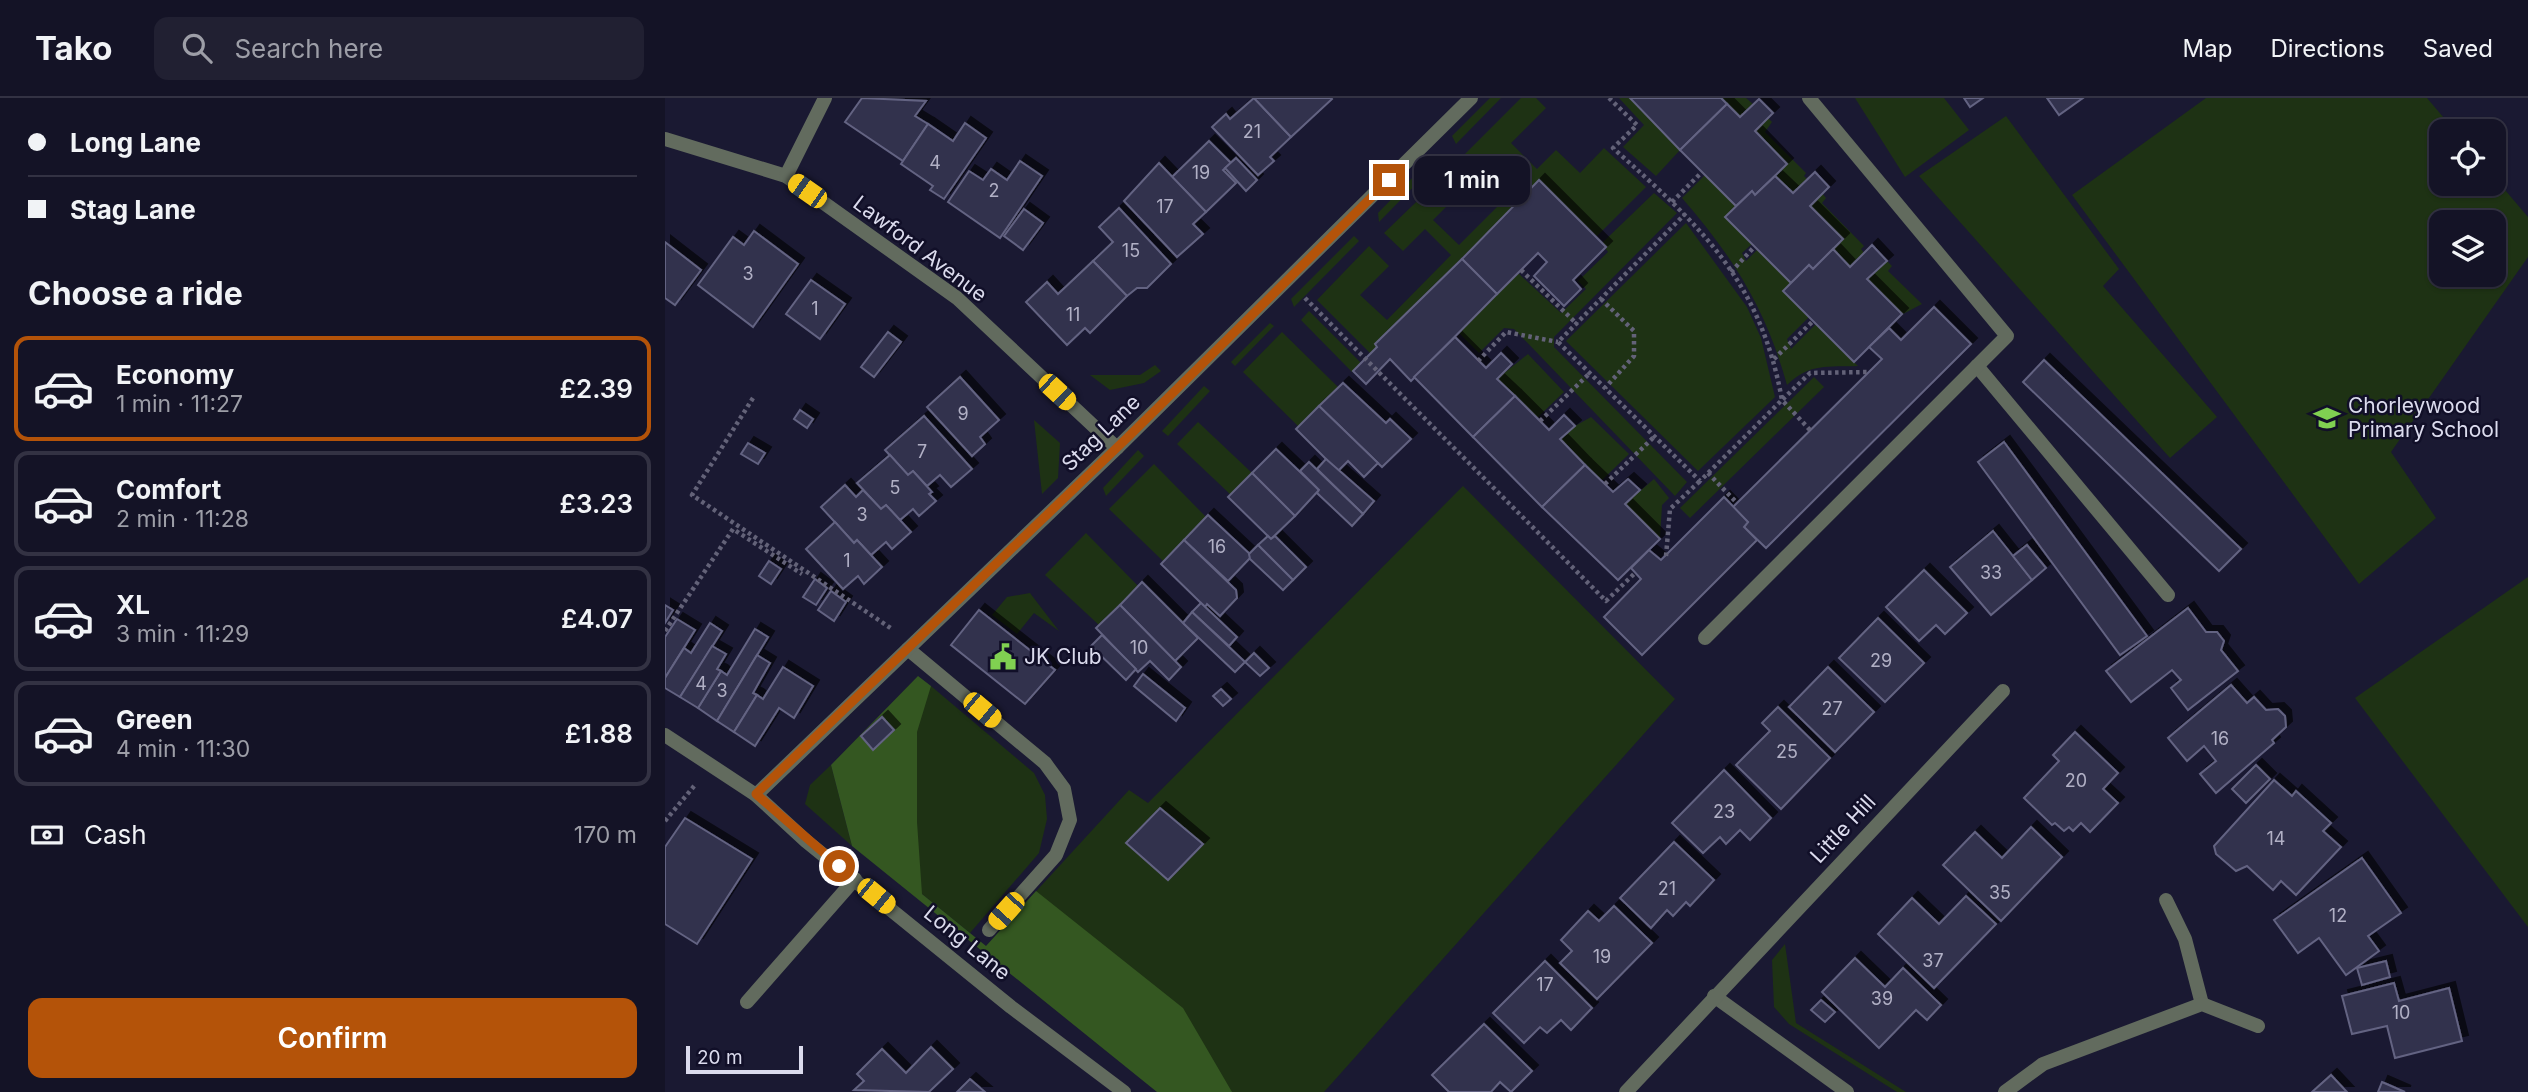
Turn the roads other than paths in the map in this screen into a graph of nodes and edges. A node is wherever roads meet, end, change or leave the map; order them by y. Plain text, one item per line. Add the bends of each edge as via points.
1 (825, 98) edge
2 (1471, 98) edge
3 (1809, 98) edge
4 (665, 139) edge
5 (786, 176) junction
6 (1977, 366) junction
7 (1117, 448) junction
8 (2168, 595) dead end
9 (1705, 638) dead end
10 (911, 646) junction
11 (2003, 691) dead end
12 (665, 735) edge
13 (756, 794) junction
14 (855, 879) junction
15 (2166, 900) dead end
16 (989, 930) dead end
17 (1714, 996) junction
18 (747, 1002) dead end
19 (2202, 1004) junction
20 (2258, 1026) dead end
21 (1124, 1092) edge
22 (1626, 1092) edge
23 (1847, 1092) edge
24 (2005, 1092) edge

1 - 5 street
2 - 7 street, Stag Lane
3 - 6 street via 2007,336
4 - 5 street, Lawford Avenue
5 - 7 street, Lawford Avenue via 957,298
6 - 8 street
6 - 9 street
7 - 10 street, Stag Lane
10 - 13 street, Stag Lane
10 - 16 street via 1045,762 1064,789 1070,820 1056,855
11 - 17 street, Little Hill
12 - 13 street, Long Lane
13 - 14 street, Long Lane
14 - 18 street
14 - 21 street, Long Lane via 1011,1007
15 - 19 street via 2185,939
17 - 22 street, Little Hill
17 - 23 street
19 - 20 street
19 - 24 street via 2043,1064

